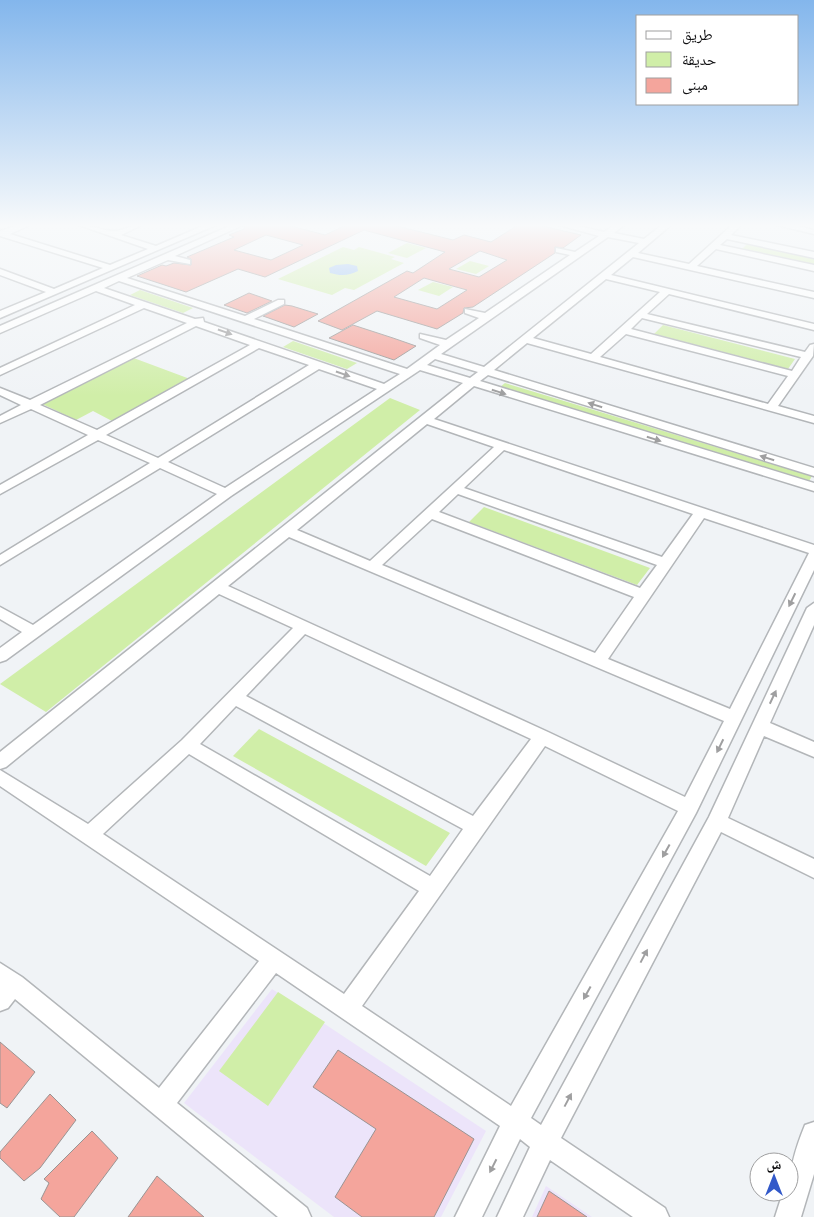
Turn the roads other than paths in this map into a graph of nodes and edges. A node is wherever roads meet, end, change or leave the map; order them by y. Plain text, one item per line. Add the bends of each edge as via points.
1 (28, 282) edge
2 (79, 282) edge
3 (110, 282) edge
4 (130, 282) edge
5 (539, 282) edge
6 (597, 282) edge
7 (628, 282) edge
8 (753, 282) edge
9 (96, 288) junction
10 (667, 291) junction
11 (55, 292) junction
12 (814, 295) edge
13 (280, 302) dead end
14 (144, 304) junction
15 (215, 310) junction
16 (468, 311) dead end
17 (0, 314) edge
18 (640, 315) junction
19 (488, 317) junction
20 (245, 320) junction
21 (196, 322) junction
22 (814, 326) edge
23 (0, 330) edge
24 (623, 330) junction
25 (286, 334) junction
26 (424, 336) dead end
27 (525, 339) junction
28 (447, 344) junction
29 (261, 345) junction
30 (811, 352) edge
31 (434, 355) junction
32 (592, 359) junction
33 (316, 364) junction
34 (419, 366) junction
35 (0, 372) edge
36 (484, 372) junction
37 (408, 373) junction
38 (795, 375) junction
39 (470, 383) junction
40 (385, 388) junction
41 (0, 391) edge
42 (30, 405) junction
43 (770, 408) junction
44 (0, 420) edge
45 (425, 420) junction
46 (814, 420) edge
47 (99, 436) junction
48 (502, 446) junction
49 (158, 463) junction
50 (814, 472) edge
51 (814, 487) edge
52 (0, 490) edge
53 (458, 490) junction
54 (226, 493) junction
55 (700, 513) junction
56 (431, 514) junction
57 (287, 531) junction
58 (814, 550) edge
59 (814, 556) edge
60 (0, 561) edge
61 (666, 563) junction
62 (373, 566) junction
63 (216, 587) junction
64 (644, 595) junction
65 (814, 608) edge
66 (0, 612) edge
67 (303, 627) junction
68 (33, 632) junction
69 (0, 656) edge
70 (597, 662) junction
71 (236, 698) junction
72 (734, 718) junction
73 (759, 726) junction
74 (542, 738) junction
75 (188, 744) junction
76 (814, 750) edge
77 (0, 762) edge
78 (0, 777) edge
79 (690, 808) junction
80 (716, 821) junction
81 (476, 827) junction
82 (89, 835) junction
83 (814, 869) edge
84 (432, 888) junction
85 (274, 959) junction
86 (5, 986) edge
87 (348, 1008) junction
88 (161, 1105) junction
89 (515, 1123) junction
90 (814, 1134) edge
91 (545, 1143) junction
92 (298, 1217) edge
93 (468, 1217) edge
94 (510, 1217) edge
95 (656, 1217) edge
96 (788, 1217) edge

1 - 11 street
2 - 11 street
3 - 9 street
4 - 15 street
5 - 19 street
6 - 27 street
7 - 10 street
8 - 12 street
9 - 14 street
9 - 23 street
10 - 18 street
10 - 22 street
11 - 17 street
13 - 20 street
14 - 21 street
14 - 35 street
15 - 20 street
15 - 21 street
16 - 19 street
18 - 24 street
18 - 30 street
19 - 28 street
20 - 25 street
21 -> 29 street
21 - 42 street
24 - 32 street
24 - 38 street
25 - 29 street
25 - 37 street
26 - 28 street
27 - 32 street
27 - 36 street
28 - 31 street
29 - 33 street
29 - 47 street
30 - 38 street
31 - 34 street
31 - 36 street
32 - 43 street
33 -> 40 street
33 - 49 street
34 - 37 street
34 - 39 street
36 - 39 street
50 -> 36 street
37 - 40 street
38 - 43 street
39 - 45 street
39 -> 51 street
40 - 54 street
41 - 42 street
42 - 44 street
42 - 47 street
43 - 46 street
45 - 48 street
45 - 57 street
47 - 49 street
47 - 52 street
48 - 53 street
48 - 55 street
49 - 54 street
49 - 60 street
53 - 56 street
53 - 61 street
54 - 68 street
55 - 58 street
55 - 61 street
56 - 62 street
56 - 64 street
57 - 62 street
57 - 63 street
59 -> 72 street
61 - 64 street
62 - 70 street
63 - 67 street
63 - 77 street
64 - 70 street
73 -> 65 street
66 - 68 street
67 - 71 street
67 - 74 street
68 - 69 street
70 - 72 street
71 - 75 street
71 - 81 street
72 -> 79 street
73 - 76 street
73 - 80 street
74 - 79 street
74 - 81 street
75 - 82 street
75 - 84 street
78 - 82 street
79 -> 89 street
80 - 83 street
91 -> 80 street
81 - 84 street
82 - 85 street
84 - 87 street
85 - 87 street
85 - 88 street
86 - 88 street
87 - 89 street
88 - 92 street
89 - 91 street
89 -> 93 street
90 - 96 street
91 - 94 street
91 - 95 street

